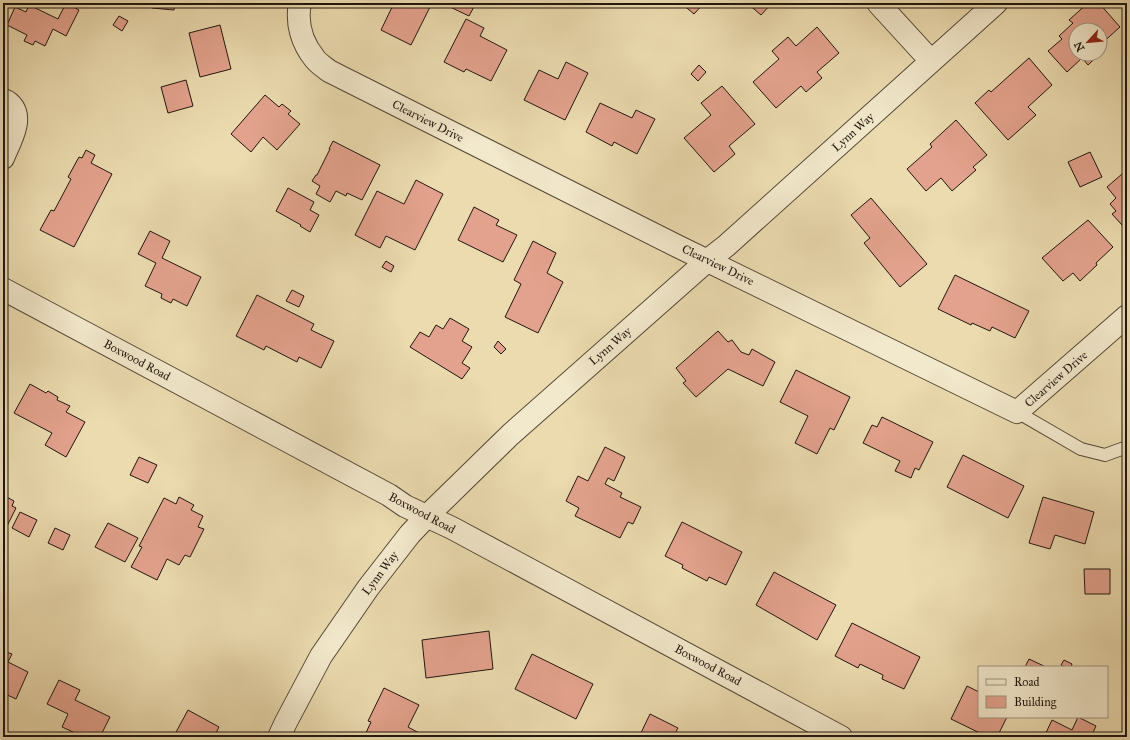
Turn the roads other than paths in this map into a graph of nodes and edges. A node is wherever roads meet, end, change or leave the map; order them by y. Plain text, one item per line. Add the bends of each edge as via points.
1 (300, 3) edge
2 (878, 3) edge
3 (996, 3) edge
4 (931, 61) junction
5 (3, 100) edge
6 (3, 158) edge
7 (708, 260) junction
8 (3, 289) edge
9 (1127, 316) edge
10 (1017, 412) junction
11 (1127, 447) edge
12 (427, 516) junction
13 (279, 737) edge
14 (841, 737) edge

1 - 7 street, Clearview Drive via 298,19 302,37 315,60 329,71
2 - 4 street
3 - 4 street, Lynn Way
4 - 7 street, Lynn Way
5 - 6 street via 14,109 16,117
7 - 10 street, Clearview Drive
7 - 12 street, Lynn Way via 510,435
8 - 12 street, Boxwood Road
9 - 10 street, Clearview Drive
10 - 11 lane via 1081,449 1106,455
12 - 13 street, Lynn Way via 368,588 321,656
12 - 14 street, Boxwood Road

